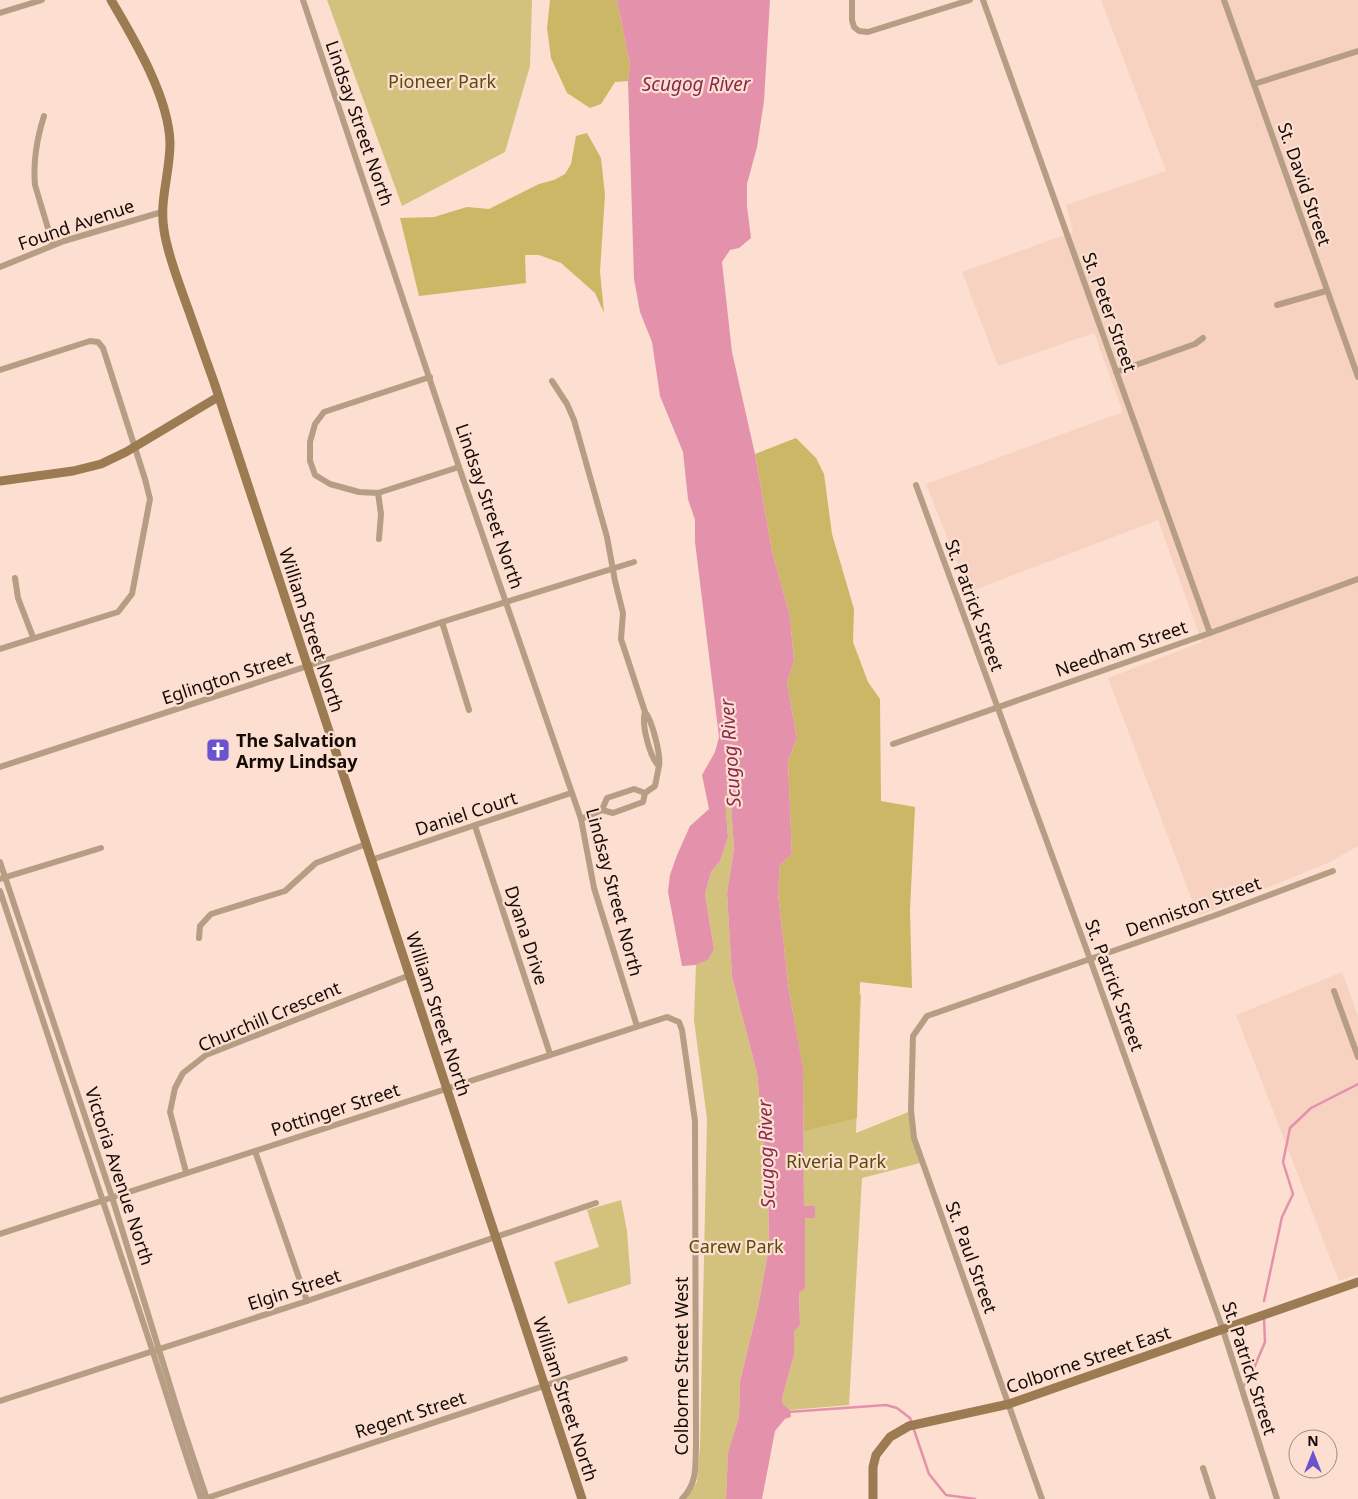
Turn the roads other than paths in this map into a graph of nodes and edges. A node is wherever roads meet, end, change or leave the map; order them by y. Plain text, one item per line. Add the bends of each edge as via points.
1 (42, 0) edge
2 (111, 0) edge
3 (303, 0) edge
4 (852, 0) edge
5 (970, 0) edge
6 (983, 0) edge
7 (1224, 0) edge
8 (0, 13) edge
9 (1358, 51) edge
10 (1254, 84) junction
11 (44, 116) dead end
12 (162, 212) junction
13 (53, 245) junction
14 (0, 267) edge
15 (1326, 291) junction
16 (1277, 305) dead end
17 (1203, 338) dead end
18 (0, 370) edge
19 (1116, 372) junction
20 (430, 377) junction
21 (1358, 377) edge
22 (552, 381) dead end
23 (218, 397) junction
24 (135, 447) junction
25 (459, 468) junction
26 (0, 481) edge
27 (916, 485) dead end
28 (378, 494) junction
29 (379, 539) dead end
30 (634, 562) dead end
31 (613, 570) junction
32 (15, 578) dead end
33 (1358, 579) edge
34 (507, 602) junction
35 (442, 622) junction
36 (1210, 633) junction
37 (33, 637) junction
38 (0, 649) edge
39 (308, 666) junction
40 (996, 707) junction
41 (469, 710) dead end
42 (893, 744) dead end
43 (0, 767) edge
44 (645, 793) junction
45 (571, 794) junction
46 (602, 810) junction
47 (581, 819) junction
48 (475, 826) junction
49 (366, 844) junction
50 (100, 848) dead end
51 (371, 860) junction
52 (0, 862) edge
53 (1333, 871) dead end
54 (2, 879) edge
55 (0, 891) edge
56 (199, 938) dead end
57 (1090, 959) junction
58 (410, 975) junction
59 (1334, 991) dead end
60 (48, 1001) junction
61 (38, 1004) junction
62 (679, 1022) joint
63 (922, 1022) joint
64 (637, 1026) junction
65 (550, 1054) junction
66 (1358, 1056) edge
67 (447, 1088) junction
68 (255, 1151) junction
69 (186, 1172) junction
70 (112, 1197) junction
71 (103, 1200) junction
72 (596, 1203) dead end
73 (0, 1234) edge
74 (495, 1237) junction
75 (1358, 1282) edge
76 (307, 1301) junction
77 (1223, 1330) junction
78 (155, 1350) junction
79 (625, 1359) dead end
80 (544, 1385) junction
81 (0, 1401) edge
82 (1009, 1404) junction
83 (1203, 1468) dead end
84 (205, 1499) edge
85 (582, 1499) edge
86 (682, 1499) edge
87 (872, 1499) edge
88 (1042, 1499) edge
89 (1213, 1499) edge
90 (1277, 1499) edge

1 - 8 street
2 - 12 street, William Street North via 154,81 167,121 170,145
3 - 20 street, Lindsay Street North
4 - 5 street via 854,28 868,32
6 - 19 street, St. Peter Street
7 - 10 street, St. David Street
9 - 10 street
10 - 15 street, St. David Street
11 - 13 street via 34,175
12 - 13 street, Found Avenue
12 - 23 street, William Street North via 172,260
13 - 14 street, Found Avenue
15 - 16 street
15 - 21 street, St. David Street
17 - 19 street via 1195,344
18 - 24 street via 90,341 98,342 103,348
19 - 36 street, St. Peter Street
20 - 25 street, Lindsay Street North
20 - 28 street via 324,412 315,424 310,442 310,461 315,475 330,484
22 - 31 street via 567,404 576,428 607,537
23 - 24 street
23 - 39 street, William Street North
24 - 26 street via 88,469
24 - 37 street via 150,499 132,594 118,612
25 - 28 street
25 - 34 street, Lindsay Street North
27 - 40 street, St. Patrick Street
28 - 29 street via 381,514
30 - 31 street, Eglington Street
31 - 34 street, Eglington Street
31 - 44 street via 623,613 621,639 645,712 642,719 651,737 653,761 659,766 655,786
32 - 37 street via 18,598
33 - 36 street, Needham Street
34 - 35 street, Eglington Street
34 - 45 street, Lindsay Street North
35 - 39 street, Eglington Street
35 - 41 street
36 - 40 street, Needham Street
37 - 38 street
39 - 43 street, Eglington Street
39 - 49 street, William Street North
40 - 42 street, Needham Street
40 - 57 street, St. Patrick Street
44 - 46 street via 643,802 613,813
44 - 46 street via 634,788 607,798
45 - 47 street, Lindsay Street North
45 - 48 street, Daniel Court
46 - 47 street
47 - 64 street, Lindsay Street North via 594,888
48 - 51 street, Daniel Court
48 - 65 street, Dyana Drive
49 - 51 street, William Street North
49 - 56 street via 316,863 285,891 211,914 200,926
50 - 54 street
51 - 58 street, William Street North
52 - 54 street, Victoria Avenue North
53 - 57 street, Denniston Street
54 - 60 street, Victoria Avenue North
55 - 61 street, Victoria Avenue North
57 - 63 street, Denniston Street via 927,1016
57 - 77 street, St. Patrick Street
58 - 67 street, William Street North
58 - 69 street, Churchill Crescent via 206,1055 183,1074 175,1088 170,1112
59 - 66 street
60 - 61 street
60 - 70 street, Victoria Avenue North
61 - 71 street, Victoria Avenue North
62 - 64 street, Pottinger Street via 667,1017
62 - 86 street, Colborne Street West via 695,1121 697,1326 694,1482
63 - 82 street, St. Paul Street via 913,1036 911,1110 914,1138
64 - 65 street, Pottinger Street
65 - 67 street, Pottinger Street
67 - 68 street, Pottinger Street
67 - 74 street, William Street North
68 - 69 street, Pottinger Street
68 - 76 street
69 - 70 street, Pottinger Street
70 - 71 street, Pottinger Street
70 - 78 street, Victoria Avenue North
71 - 73 street, Pottinger Street
71 - 78 street, Victoria Avenue North
72 - 74 street, Elgin Street
74 - 76 street, Elgin Street
74 - 80 street, William Street North
75 - 77 street, Colborne Street East
76 - 78 street, Elgin Street
77 - 82 street, Colborne Street East
77 - 90 street, St. Patrick Street
78 - 81 street, Elgin Street
78 - 84 street, Victoria Avenue North
79 - 80 street, Regent Street
80 - 84 street, Regent Street
80 - 85 street, William Street North
82 - 87 street, Colborne Street East via 912,1425 888,1438 876,1455
82 - 88 street, St. Paul Street
83 - 89 street

